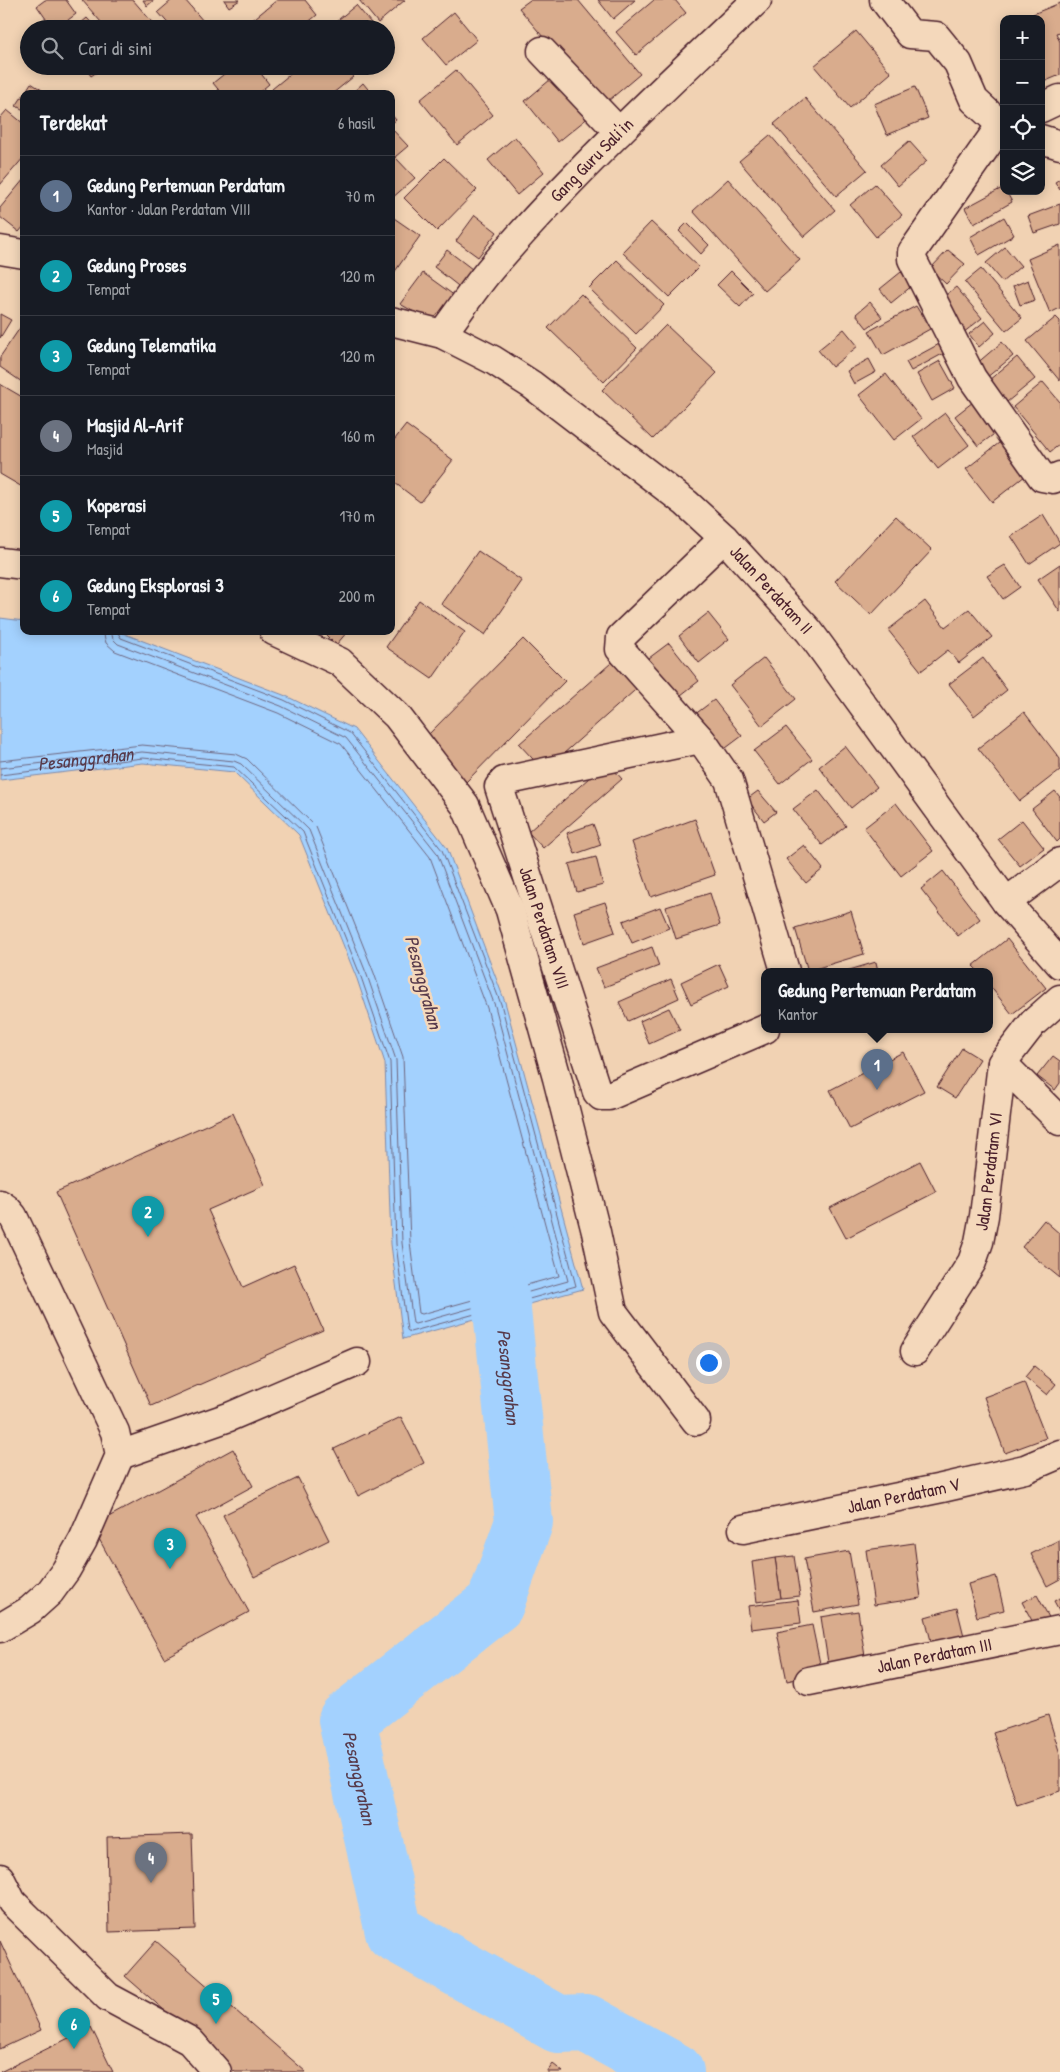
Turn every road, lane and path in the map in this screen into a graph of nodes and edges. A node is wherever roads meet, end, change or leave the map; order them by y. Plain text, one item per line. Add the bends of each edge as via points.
1 (757, 0) edge
2 (884, 0) edge
3 (542, 51) dead end
4 (1060, 99) edge
5 (1045, 106) edge
6 (1000, 122) edge
7 (1000, 129) edge
8 (619, 132) junction
9 (1045, 140) edge
10 (1060, 145) edge
11 (0, 250) edge
12 (20, 253) edge
13 (395, 323) edge
14 (442, 334) junction
15 (1057, 478) edge
16 (724, 538) junction
17 (0, 562) edge
18 (20, 564) edge
19 (283, 635) edge
20 (700, 739) junction
21 (1060, 862) edge
22 (1006, 902) junction
23 (1060, 964) edge
24 (784, 968) edge
25 (1060, 1000) edge
26 (761, 1031) edge
27 (1002, 1063) junction
28 (1060, 1122) edge
29 (0, 1204) edge
30 (915, 1351) dead end
31 (356, 1362) dead end
32 (696, 1421) dead end
33 (1060, 1454) edge
34 (120, 1455) junction
35 (743, 1529) dead end
36 (0, 1628) edge
37 (1060, 1630) edge
38 (809, 1681) dead end
39 (0, 1878) edge
40 (217, 2072) edge

1 - 8 street, Gang Guru Sali'in
2 - 6 street via 910,34 936,36 958,63 974,100
3 - 8 street
4 - 5 street
7 - 15 street via 912,252 912,259 972,378 1042,477
8 - 14 street, Gang Guru Sali'in via 492,268
9 - 10 street
11 - 12 street
13 - 14 street, Jalan Perdatam II
14 - 16 street, Jalan Perdatam II via 493,360 532,385 686,503
16 - 20 street via 621,637 619,645
16 - 22 street, Jalan Perdatam II via 809,631
17 - 18 street
19 - 32 street via 340,662 397,716 465,805 510,910 557,1078 613,1312
20 - 24 street via 729,780
20 - 26 street, Jalan Perdatam VIII via 504,781 499,787 597,1092 601,1096 609,1096
21 - 22 street
22 - 23 street, Jalan Perdatam II
25 - 27 street via 1033,1023
27 - 28 street
27 - 30 street, Jalan Perdatam VI via 984,1216 972,1262
29 - 34 street via 17,1225 116,1432
31 - 34 street via 229,1417
33 - 35 street, Jalan Perdatam V via 1025,1469
34 - 36 street via 83,1540 66,1570 50,1592 30,1610
37 - 38 street, Jalan Perdatam III
39 - 40 street via 12,1902 108,1998 190,2040

